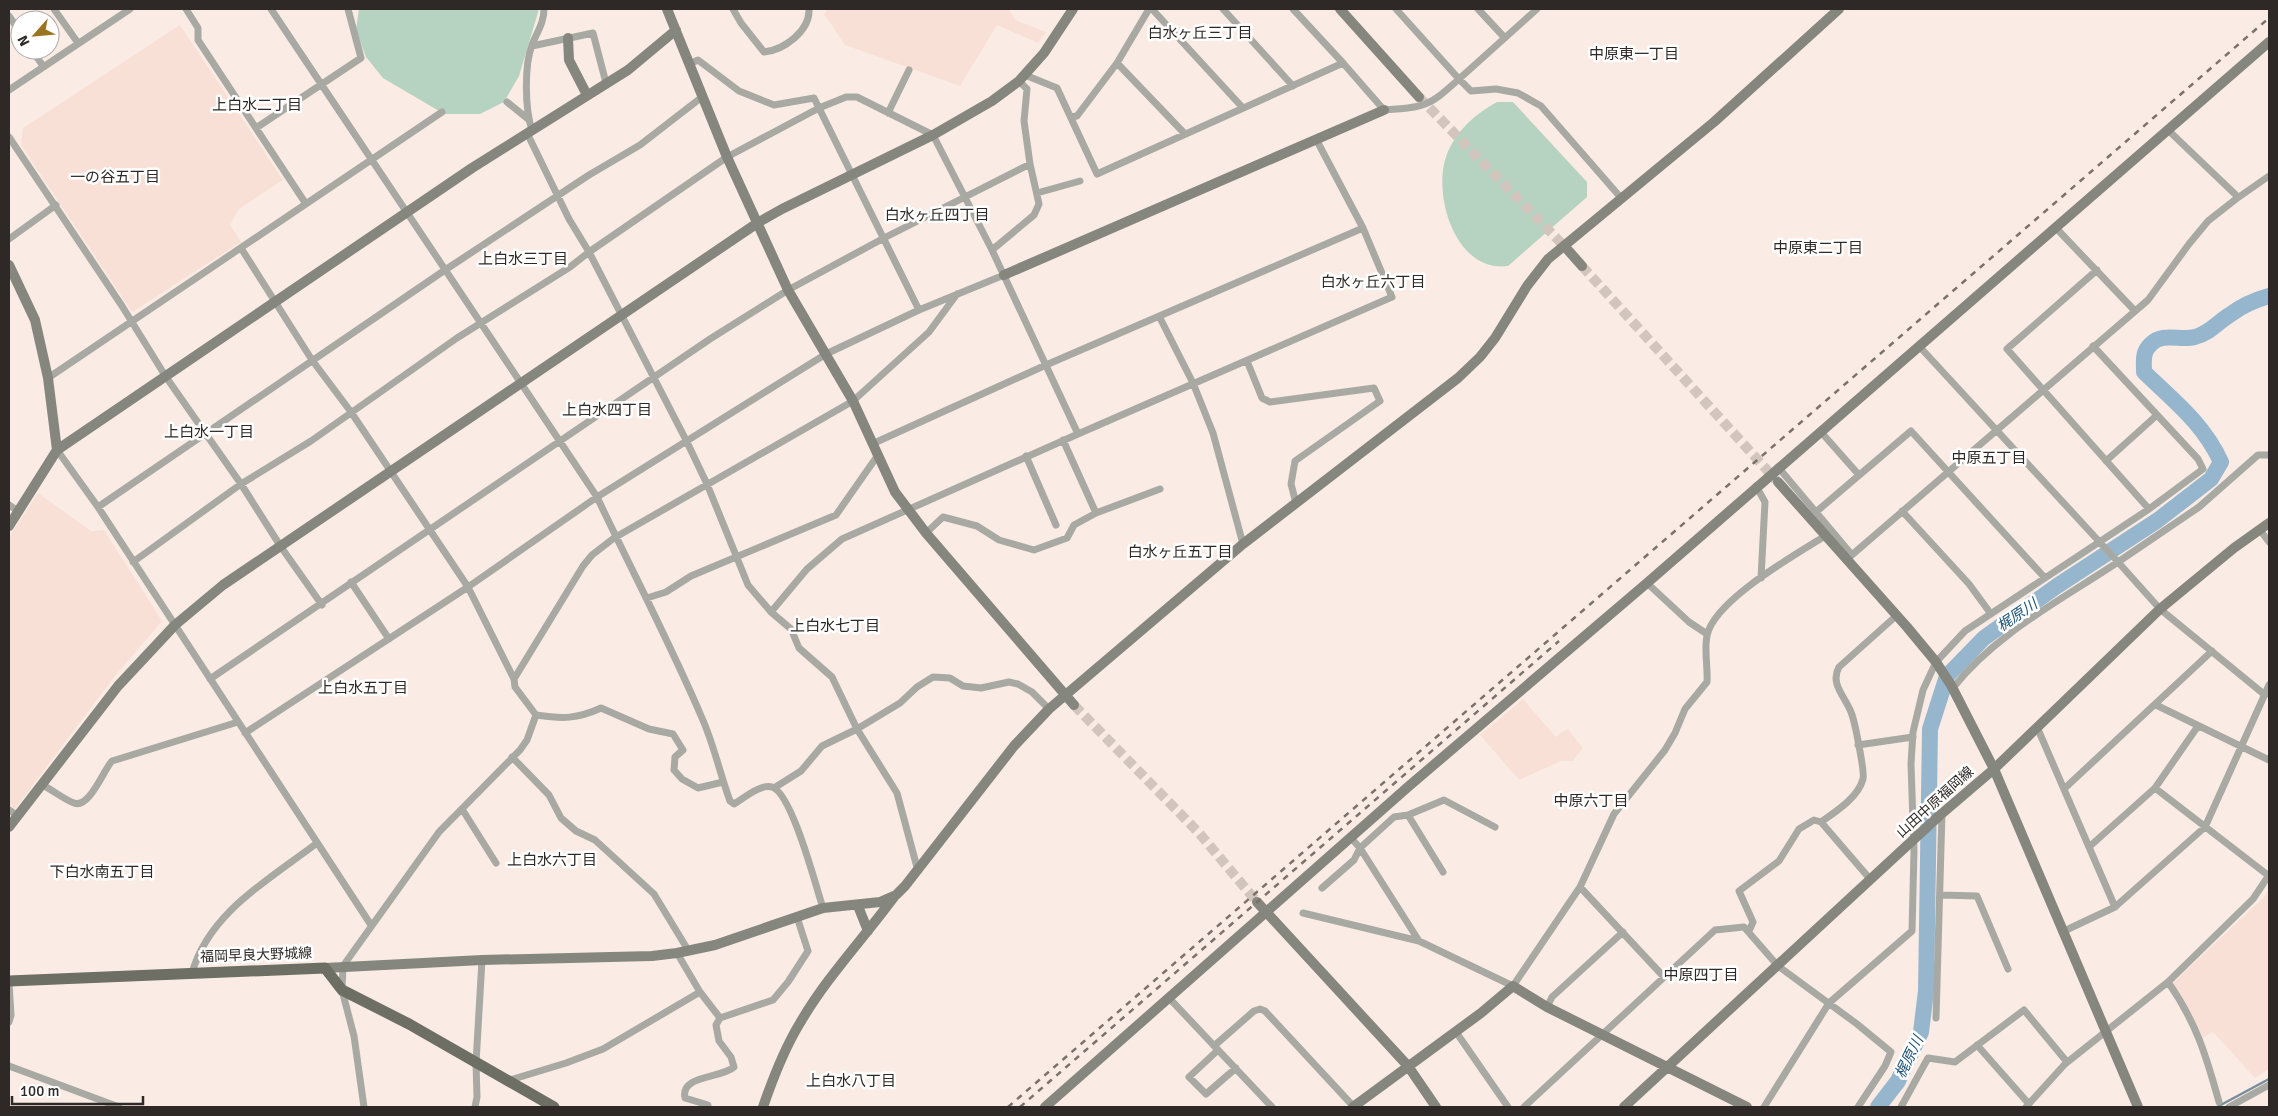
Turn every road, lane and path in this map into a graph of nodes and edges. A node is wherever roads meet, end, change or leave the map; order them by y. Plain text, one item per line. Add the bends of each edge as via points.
1 (54, 9) edge
2 (130, 9) edge
3 (271, 9) edge
4 (348, 9) edge
5 (544, 9) edge
6 (667, 9) edge
7 (733, 9) edge
8 (809, 9) edge
9 (1073, 9) edge
10 (1151, 9) edge
11 (1224, 9) edge
12 (1293, 9) edge
13 (1340, 9) edge
14 (1396, 9) edge
15 (1478, 9) edge
16 (1538, 9) edge
17 (1839, 9) edge
18 (190, 10) edge
19 (676, 30) junction
20 (1504, 37) junction
21 (568, 38) junction
22 (2269, 42) edge
23 (78, 43) junction
24 (532, 46) junction
25 (39, 60) edge
26 (1117, 63) junction
27 (1343, 63) junction
28 (689, 64) junction
29 (43, 66) junction
30 (909, 70) dead end
31 (1022, 78) junction
32 (1459, 79) junction
33 (606, 83) junction
34 (322, 85) junction
35 (1294, 86) junction
36 (9, 90) edge
37 (587, 95) junction
38 (702, 97) junction
39 (1419, 97) tunnel mouth
40 (507, 102) dead end
41 (819, 108) junction
42 (1243, 108) junction
43 (1384, 110) junction
44 (442, 112) dead end
45 (888, 113) junction
46 (1071, 117) junction
47 (528, 119) junction
48 (256, 128) junction
49 (2168, 130) junction
50 (530, 132) junction
51 (1185, 134) junction
52 (933, 135) junction
53 (9, 137) edge
54 (1316, 139) junction
55 (728, 157) junction
56 (373, 159) junction
57 (1030, 164) junction
58 (852, 176) junction
59 (2269, 176) edge
60 (1080, 181) dead end
61 (1037, 193) junction
62 (558, 195) junction
63 (964, 196) junction
64 (2238, 197) junction
65 (1622, 199) junction
66 (306, 204) junction
67 (56, 205) junction
68 (406, 213) junction
69 (759, 222) junction
70 (2055, 227) junction
71 (1363, 228) junction
72 (884, 238) junction
73 (9, 239) edge
74 (241, 248) junction
75 (1567, 249) tunnel mouth
76 (992, 250) junction
77 (589, 252) junction
78 (9, 265) edge
79 (1582, 266) tunnel mouth
80 (444, 270) junction
81 (2097, 270) junction
82 (1004, 275) junction
83 (788, 290) junction
84 (957, 294) junction
85 (276, 302) junction
86 (919, 310) junction
87 (2135, 311) junction
88 (622, 314) junction
89 (1160, 316) junction
90 (131, 321) junction
91 (481, 323) junction
92 (1919, 346) junction
93 (2093, 346) junction
94 (826, 354) junction
95 (312, 360) junction
96 (1247, 361) junction
97 (1046, 365) junction
98 (166, 377) junction
99 (654, 377) junction
100 (48, 378) junction
101 (521, 383) junction
102 (1193, 383) junction
103 (2042, 389) junction
104 (853, 401) junction
105 (351, 412) junction
106 (2157, 415) junction
107 (1998, 429) junction
108 (1821, 432) junction
109 (206, 433) junction
110 (1078, 434) junction
111 (560, 440) junction
112 (686, 440) junction
113 (1063, 440) junction
114 (872, 444) junction
115 (58, 450) junction
116 (878, 455) junction
117 (2269, 455) edge
118 (1026, 456) junction
119 (2106, 460) junction
120 (1778, 467) junction
121 (390, 471) junction
122 (1948, 471) junction
123 (1859, 475) junction
124 (1778, 482) tunnel mouth
125 (241, 484) junction
126 (707, 484) junction
127 (1756, 486) junction
128 (1160, 489) dead end
129 (597, 497) junction
130 (1296, 503) junction
131 (9, 505) edge
132 (98, 507) junction
133 (2148, 509) junction
134 (908, 510) junction
135 (18, 511) junction
136 (1902, 511) junction
137 (1816, 512) junction
138 (1096, 513) junction
139 (2269, 523) edge
140 (1056, 525) dead end
141 (9, 526) edge
142 (430, 529) junction
143 (2260, 530) junction
144 (926, 533) junction
145 (1825, 536) junction
146 (616, 538) junction
147 (2100, 542) junction
148 (2269, 542) edge
149 (1243, 544) junction
150 (281, 547) junction
151 (1850, 557) junction
152 (735, 558) junction
153 (133, 562) junction
154 (2118, 562) junction
155 (1761, 578) junction
156 (2045, 578) junction
157 (351, 582) junction
158 (1647, 583) junction
159 (468, 587) junction
160 (646, 598) junction
161 (322, 605) junction
162 (2160, 609) junction
163 (771, 612) junction
164 (1991, 614) junction
165 (1896, 616) junction
166 (175, 625) junction
167 (1707, 634) junction
168 (389, 640) junction
169 (2212, 651) junction
170 (1937, 664) junction
171 (210, 679) junction
172 (514, 679) junction
173 (2269, 686) edge
174 (1951, 687) junction
175 (1065, 694) junction
176 (2265, 695) junction
177 (1074, 705) tunnel mouth
178 (2156, 705) junction
179 (1049, 709) junction
180 (536, 715) junction
181 (238, 722) junction
182 (2198, 726) junction
183 (2037, 727) junction
184 (857, 729) junction
185 (245, 733) junction
186 (1913, 737) junction
187 (1858, 745) junction
188 (2242, 746) junction
189 (512, 757) junction
190 (2269, 760) edge
191 (1994, 769) junction
192 (723, 782) junction
193 (42, 785) junction
194 (774, 788) junction
195 (2065, 788) junction
196 (2154, 788) junction
197 (462, 809) junction
198 (13, 813) edge
199 (1408, 815) junction
200 (1941, 815) junction
201 (1821, 822) junction
202 (9, 827) edge
203 (1495, 827) dead end
204 (2205, 827) junction
205 (1917, 836) junction
206 (1352, 839) junction
207 (317, 843) junction
208 (2089, 847) junction
209 (1360, 848) junction
210 (496, 863) dead end
211 (918, 871) junction
212 (1443, 872) dead end
213 (2269, 875) edge
214 (1870, 879) junction
215 (1580, 886) junction
216 (1322, 888) dead end
217 (896, 895) junction
218 (1941, 895) junction
219 (1257, 902) tunnel mouth
220 (858, 906) junction
221 (2115, 907) junction
222 (823, 908) junction
223 (1266, 912) junction
224 (1303, 913) dead end
225 (797, 917) junction
226 (371, 925) junction
227 (1749, 931) junction
228 (868, 932) junction
229 (1623, 932) junction
230 (2062, 932) junction
231 (1419, 941) junction
232 (688, 950) junction
233 (677, 953) junction
234 (482, 960) junction
235 (343, 966) junction
236 (1778, 966) junction
237 (325, 968) junction
238 (2008, 969) dead end
239 (192, 973) junction
240 (1664, 977) junction
241 (9, 982) edge
242 (2168, 982) junction
243 (1514, 986) junction
244 (342, 990) junction
245 (700, 992) junction
246 (1170, 999) junction
247 (1829, 1003) junction
248 (1547, 1007) junction
249 (720, 1018) junction
250 (1936, 1018) dead end
251 (9, 1022) edge
252 (1456, 1032) junction
253 (2105, 1032) junction
254 (1602, 1033) junction
255 (1977, 1045) junction
256 (1216, 1048) junction
257 (2067, 1062) junction
258 (476, 1063) junction
259 (9, 1066) edge
260 (1408, 1066) junction
261 (1236, 1068) junction
262 (1668, 1068) junction
263 (507, 1081) junction
264 (2269, 1084) edge
265 (2219, 1102) dead end
266 (2027, 1106) edge
267 (119, 1107) edge
268 (364, 1107) edge
269 (475, 1107) edge
270 (554, 1107) edge
271 (708, 1107) edge
272 (763, 1107) edge
273 (1045, 1107) edge
274 (1272, 1107) edge
275 (1354, 1107) edge
276 (1436, 1107) edge
277 (1508, 1107) edge
278 (1524, 1107) edge
279 (1624, 1107) edge
280 (1747, 1107) edge
281 (1764, 1107) edge
282 (1858, 1107) edge
283 (1901, 1107) edge
284 (2138, 1107) edge
285 (2229, 1107) edge

1 - 23 street
2 - 23 street
3 - 34 street
4 - 34 street via 361,58
5 - 24 street via 544,19
6 - 19 street
7 - 8 street via 764,52 775,51 802,31
9 - 31 street via 1054,41
10 - 26 street
10 - 42 street
11 - 35 street
12 - 27 street
13 - 39 street
14 - 32 street
15 - 20 street
16 - 20 street
17 - 65 street
18 - 48 street via 198,28 198,40
19 - 28 street
19 - 33 street via 628,70
20 - 32 street
21 - 24 street
21 - 33 street via 593,33
21 - 37 street via 569,60
22 - 49 street
23 - 29 street
24 - 47 street via 528,64
25 - 29 street
26 - 46 street via 1077,116
26 - 51 street
27 - 35 street
27 - 43 street
28 - 38 street
28 - 41 street via 698,60 739,91 774,105 814,98
29 - 36 street
30 - 45 street
31 - 46 street via 1057,88
31 - 52 street via 992,101
31 - 57 street via 1027,89 1024,121
32 - 43 street via 1434,101 1419,108
32 - 65 street via 1471,91 1496,89 1518,93 1541,106
33 - 37 street
34 - 48 street
34 - 56 street
35 - 42 street
37 - 50 street
38 - 55 street
38 - 62 street via 640,145
40 - 47 street
41 - 45 street via 858,97
41 - 55 street
41 - 58 street
42 - 51 street
43 - 54 street
44 - 56 street
45 - 52 street
46 - 51 street via 1097,174
47 - 50 street
48 - 66 street
49 - 64 street
49 - 70 street
50 - 62 street
50 - 68 street
52 - 58 street
52 - 63 street
53 - 67 street
54 - 71 street
54 - 82 street
55 - 69 street
55 - 77 street
56 - 66 street
56 - 68 street
57 - 61 street
57 - 63 street
58 - 69 street
58 - 72 street
59 - 64 street
60 - 61 street
61 - 76 street via 1039,204 1034,215
62 - 77 street
62 - 80 street
63 - 72 street
63 - 76 street
64 - 87 street via 2208,222 2148,300
65 - 130 street via 1548,260 1527,286 1496,338 1458,378
66 - 74 street
67 - 73 street
67 - 90 street
68 - 80 street
68 - 85 street
69 - 83 street
69 - 88 street
70 - 81 street
70 - 92 street
71 - 89 street
71 - 96 street via 1392,297
72 - 83 street
72 - 86 street
74 - 85 street
74 - 90 street
75 - 79 street
76 - 82 street
77 - 88 street
77 - 91 street
78 - 100 street via 35,320
80 - 91 street
80 - 95 street
81 - 87 street
81 - 103 street via 2007,349
82 - 84 street
82 - 97 street
83 - 94 street
83 - 99 street
84 - 86 street
84 - 104 street via 929,332
85 - 95 street
85 - 98 street
86 - 94 street
87 - 93 street
88 - 99 street
88 - 101 street
89 - 97 street
89 - 102 street
90 - 98 street
90 - 100 street
91 - 101 street
91 - 105 street
92 - 107 street
92 - 108 street
93 - 103 street
93 - 106 street
94 - 104 street
94 - 112 street
95 - 105 street
95 - 109 street
96 - 102 street
96 - 130 street via 1262,398 1270,402 1374,388 1380,401 1295,461 1291,484
97 - 110 street
97 - 114 street
98 - 109 street
98 - 115 street
99 - 111 street
99 - 112 street
100 - 115 street
101 - 111 street
101 - 121 street
102 - 110 street
102 - 149 street via 1213,432
103 - 107 street
103 - 119 street
104 - 114 street
104 - 126 street
105 - 121 street
105 - 125 street
106 - 119 street
106 - 133 street via 2198,459 2203,469
107 - 122 street
107 - 147 street
108 - 120 street
108 - 123 street
109 - 125 street
109 - 132 street
110 - 113 street
111 - 129 street
111 - 142 street
112 - 126 street
112 - 129 street
113 - 118 street
113 - 138 street
114 - 116 street
115 - 132 street
115 - 135 street
116 - 134 street via 895,492
116 - 152 street via 836,515
117 - 154 street via 2258,455 2199,507
118 - 134 street
118 - 140 street
119 - 133 street
120 - 127 street
120 - 137 street
121 - 142 street
121 - 150 street
122 - 123 street via 1911,431
122 - 136 street
122 - 156 street
123 - 137 street
124 - 145 street
125 - 150 street
125 - 153 street
126 - 146 street
126 - 152 street
127 - 155 street via 1765,502
127 - 158 street
128 - 138 street
129 - 146 street
129 - 159 street
130 - 149 street
131 - 135 street
132 - 153 street
133 - 147 street
134 - 144 street
134 - 163 street via 842,539 807,569
135 - 141 street
136 - 151 street
136 - 164 street via 1969,584
137 - 151 street
138 - 144 street via 1074,525 1067,538 1034,550 999,540 977,526 943,518
139 - 143 street, 山田中原福岡線
142 - 157 street
142 - 159 street
143 - 148 street
143 - 162 street, 山田中原福岡線
144 - 175 street
145 - 151 street
145 - 155 street
146 - 160 street
146 - 172 street via 603,545 583,566
147 - 154 street
147 - 156 street
149 - 175 street
150 - 161 street
150 - 166 street via 223,585
151 - 165 street
152 - 160 street via 691,576 666,592
152 - 163 street via 748,585
153 - 166 street
154 - 162 street
154 - 174 street via 1981,656
155 - 167 street via 1725,605
156 - 164 street
157 - 161 street
157 - 168 street
158 - 167 street
158 - 206 street via 1409,786
159 - 168 street
159 - 172 street
160 - 192 street via 702,718
161 - 171 street
162 - 169 street
162 - 183 street, 山田中原福岡線
163 - 184 street via 791,629 799,648 832,677
164 - 170 street via 1965,631
165 - 170 street
165 - 187 street via 1835,674 1836,684 1852,714
166 - 171 street
166 - 193 street via 118,686
167 - 215 street via 1707,682 1688,704 1665,750 1614,814
168 - 185 street
169 - 176 street
169 - 178 street
170 - 174 street
170 - 186 street via 1923,690
171 - 181 street
172 - 180 street via 515,687
173 - 176 street
174 - 191 street
175 - 177 street
175 - 179 street
176 - 188 street
178 - 182 street
178 - 195 street
179 - 184 street via 1032,692 1018,684 1008,682 981,688 963,686 950,678 933,677 900,703
179 - 211 street via 1014,746
180 - 189 street via 527,740
180 - 192 street via 583,716 601,708 649,729 673,734 682,750 675,757 674,770 682,779 698,788
181 - 185 street
181 - 193 street via 112,761 82,803 75,804
182 - 188 street
182 - 196 street
183 - 191 street, 山田中原福岡線
183 - 195 street
184 - 194 street via 822,746 801,771
184 - 211 street via 898,793
185 - 207 street
186 - 187 street
186 - 205 street via 1911,764
187 - 201 street via 1864,778 1846,803
188 - 190 street
188 - 204 street
189 - 197 street
189 - 232 street via 549,795 561,818 576,832 595,840 654,894
191 - 200 street, 山田中原福岡線
191 - 230 street
192 - 194 street via 734,804 765,786
193 - 198 street
194 - 222 street via 782,795 802,840
195 - 208 street
196 - 204 street
196 - 208 street
197 - 210 street
197 - 226 street via 439,832
198 - 202 street
199 - 203 street via 1444,800
199 - 209 street via 1394,817
199 - 212 street
200 - 205 street, 山田中原福岡線
200 - 218 street
201 - 214 street
201 - 227 street via 1814,820 1799,829 1779,861 1739,891 1752,922
204 - 213 street
204 - 221 street
205 - 214 street, 山田中原福岡線
205 - 247 street via 1912,931
206 - 209 street
206 - 223 street
207 - 226 street
207 - 239 street via 232,909 204,946
208 - 221 street
209 - 216 street via 1354,860
209 - 231 street
211 - 217 street
213 - 242 street via 2253,898
214 - 236 street, 山田中原福岡線
215 - 229 street
215 - 243 street
217 - 220 street
217 - 228 street
218 - 238 street via 1977,896
218 - 250 street
219 - 223 street
220 - 222 street
220 - 228 street
221 - 230 street
222 - 225 street
223 - 246 street
223 - 260 street
224 - 231 street
225 - 232 street via 715,945
225 - 249 street via 808,951 788,982 773,1000
226 - 235 street
227 - 236 street
227 - 240 street via 1744,927 1715,930
228 - 272 street via 800,1023
229 - 240 street
229 - 248 street via 1552,996
230 - 253 street
231 - 243 street
232 - 233 street
233 - 234 street
233 - 245 street
234 - 235 street
234 - 258 street
235 - 237 street
235 - 244 street
236 - 247 street
236 - 262 street, 山田中原福岡線
237 - 239 main road, 福岡早良大野城線
237 - 244 main road, 福岡早良大野城線
239 - 241 main road, 福岡早良大野城線
240 - 254 street
241 - 251 street
242 - 253 street
242 - 265 street via 2198,1033
243 - 248 street
243 - 252 street
244 - 258 main road, 福岡早良大野城線
244 - 268 street via 354,1036
245 - 249 street
245 - 263 street via 602,1049
246 - 256 street
246 - 273 street
247 - 281 street
247 - 282 street via 1891,1052
248 - 254 street
249 - 271 street via 716,1024 719,1041 734,1067 727,1073 696,1080 685,1086 683,1091 685,1098
252 - 260 street
252 - 277 street
253 - 257 street
253 - 284 street
254 - 262 street
254 - 278 street
255 - 257 street via 2024,1010
255 - 266 street
255 - 283 street via 1955,1062 1928,1058
256 - 261 street
256 - 261 street via 1189,1077 1194,1083 1206,1094
256 - 275 street via 1260,1009
257 - 266 street
258 - 263 main road, 福岡早良大野城線
258 - 269 street
259 - 267 street
260 - 275 street
260 - 276 street
261 - 274 street
262 - 279 street, 山田中原福岡線
262 - 280 street
263 - 270 main road, 福岡早良大野城線
264 - 285 street

